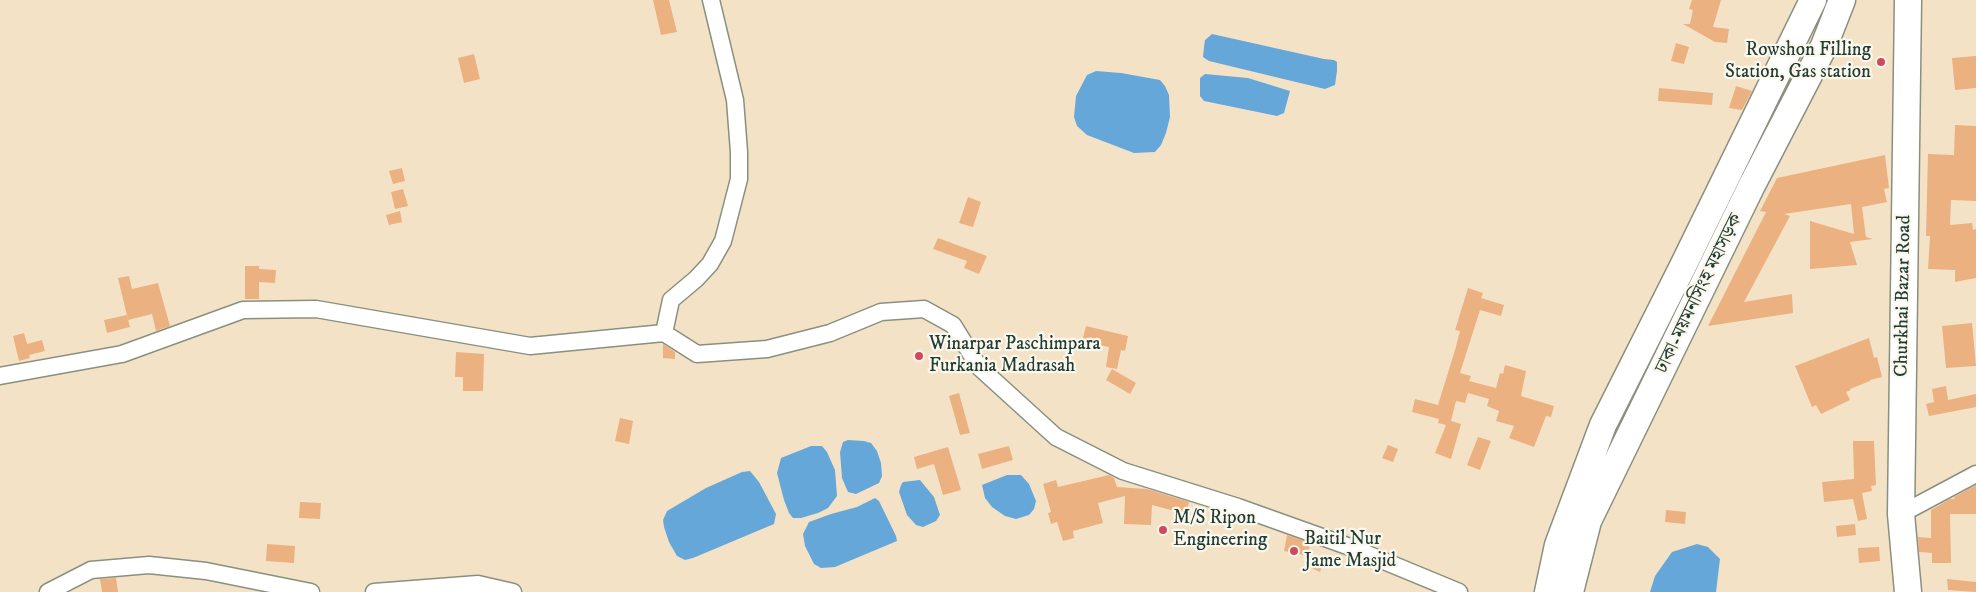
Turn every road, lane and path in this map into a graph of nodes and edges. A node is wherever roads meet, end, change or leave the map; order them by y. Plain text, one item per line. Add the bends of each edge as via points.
1 (711, 0) edge
2 (1813, 0) edge
3 (1842, 0) edge
4 (1908, 0) edge
5 (664, 333) junction
6 (0, 376) edge
7 (1976, 474) edge
8 (1901, 514) junction
9 (48, 592) edge
10 (311, 592) edge
11 (374, 592) edge
12 (513, 592) edge
13 (1459, 592) edge
14 (1548, 592) edge
15 (1570, 592) edge
16 (1908, 592) edge

1 - 5 street via 735,100 739,178 723,241 710,264 671,300
2 - 14 highway, ঢাকা-ময়মনসিংহ মহাসড়ক via 1603,425 1558,545
3 - 15 highway, ঢাকা-ময়মনসিংহ মহাসড়ক via 1824,46 1752,185 1588,521
4 - 8 highway, Churkhai Bazar Road
5 - 6 street via 530,346 316,309 243,310 122,354
5 - 13 street via 697,354 767,349 830,333 881,312 924,308 953,325 979,367 1056,437 1123,471 1350,547
7 - 8 street
8 - 16 highway, Churkhai Bazar Road
9 - 10 street via 90,570 149,565 206,571
11 - 12 street via 478,584

